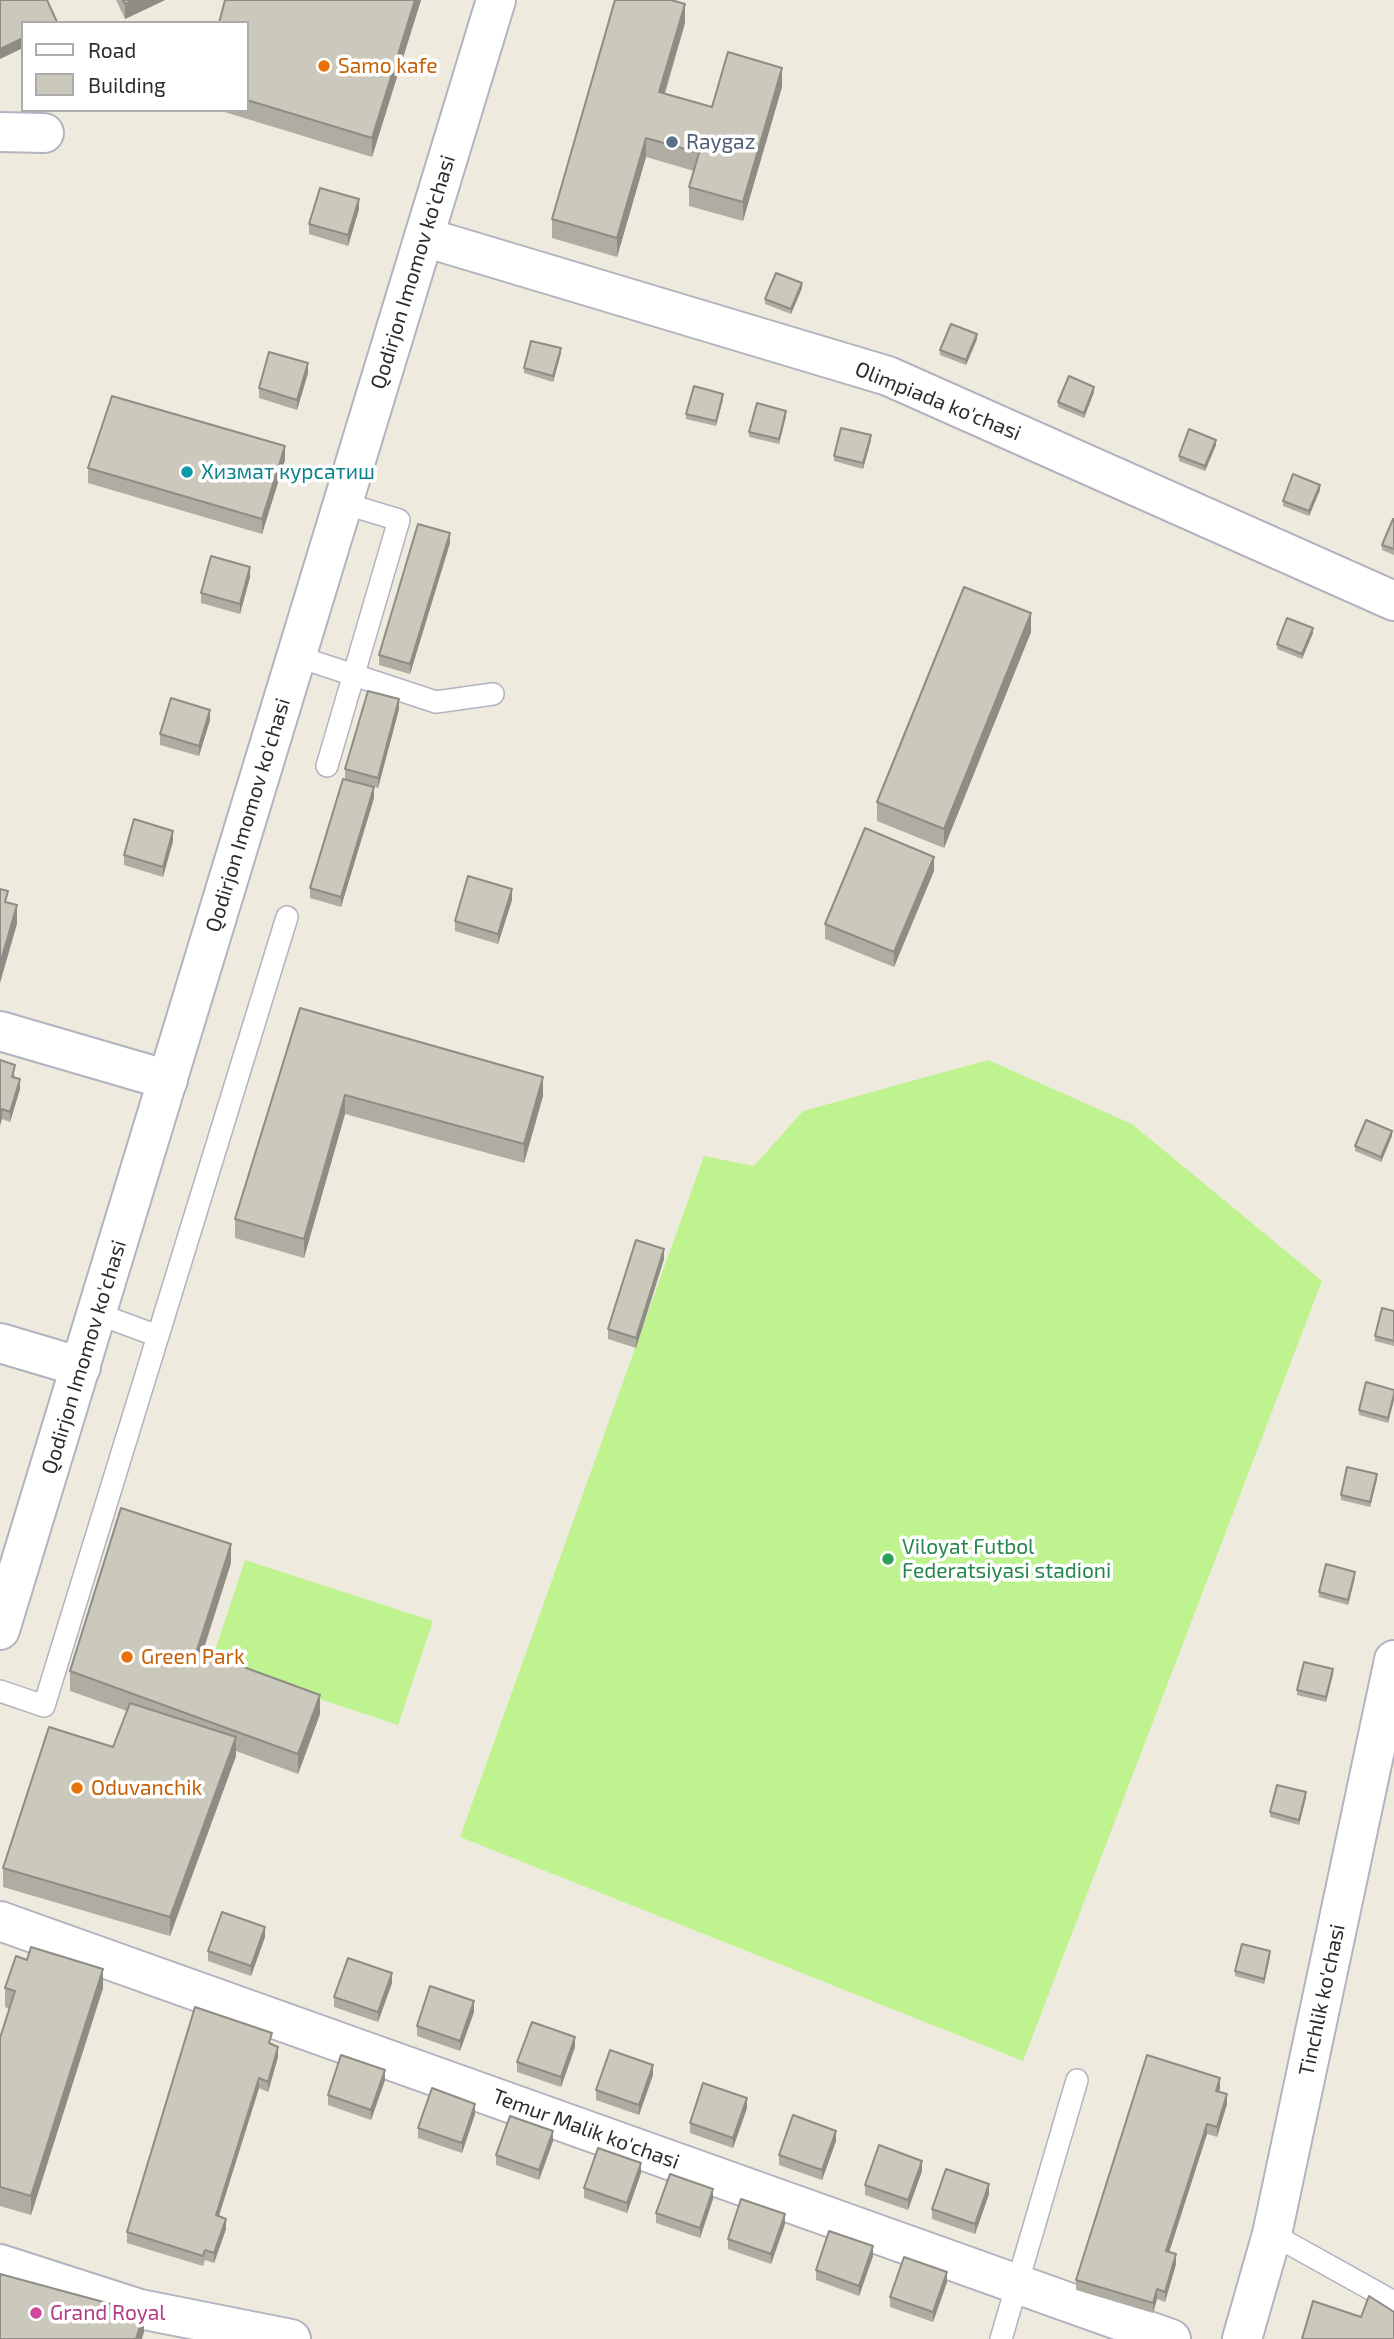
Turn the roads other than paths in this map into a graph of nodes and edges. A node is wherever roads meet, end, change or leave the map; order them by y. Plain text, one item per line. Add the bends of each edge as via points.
1 (496, 0) edge
2 (0, 132) edge
3 (44, 133) dead end
4 (424, 237) junction
5 (343, 503) junction
6 (1394, 601) edge
7 (296, 656) junction
8 (354, 675) junction
9 (493, 694) dead end
10 (327, 766) dead end
11 (287, 917) dead end
12 (0, 1031) edge
13 (168, 1080) junction
14 (98, 1314) junction
15 (158, 1336) junction
16 (0, 1343) edge
17 (81, 1367) junction
18 (0, 1630) edge
19 (1394, 1660) edge
20 (0, 1691) edge
21 (0, 1921) edge
22 (1077, 2080) dead end
23 (1272, 2234) junction
24 (0, 2264) edge
25 (1016, 2283) junction
26 (1394, 2302) edge
27 (291, 2339) edge
28 (1001, 2339) edge
29 (1171, 2339) edge
30 (1242, 2339) edge

1 - 4 street, Qodirjon Imomov ko'chasi
2 - 3 street
4 - 5 street, Qodirjon Imomov ko'chasi
4 - 6 street, Olimpiada ko'chasi via 888,376
5 - 7 street, Qodirjon Imomov ko'chasi
5 - 8 lane via 399,520
7 - 8 lane
7 - 13 street, Qodirjon Imomov ko'chasi
8 - 9 lane via 436,702
8 - 10 lane
11 - 15 lane
12 - 13 street
13 - 14 street, Qodirjon Imomov ko'chasi
14 - 15 lane
14 - 17 street, Qodirjon Imomov ko'chasi
15 - 20 lane via 44,1706
16 - 17 street
17 - 18 street, Qodirjon Imomov ko'chasi
19 - 23 street, Tinchlik ko'chasi
21 - 25 street, Temur Malik ko'chasi
22 - 25 lane
23 - 26 lane
23 - 30 street, Tinchlik ko'chasi
24 - 27 street via 140,2309
25 - 28 lane
25 - 29 street, Temur Malik ko'chasi

